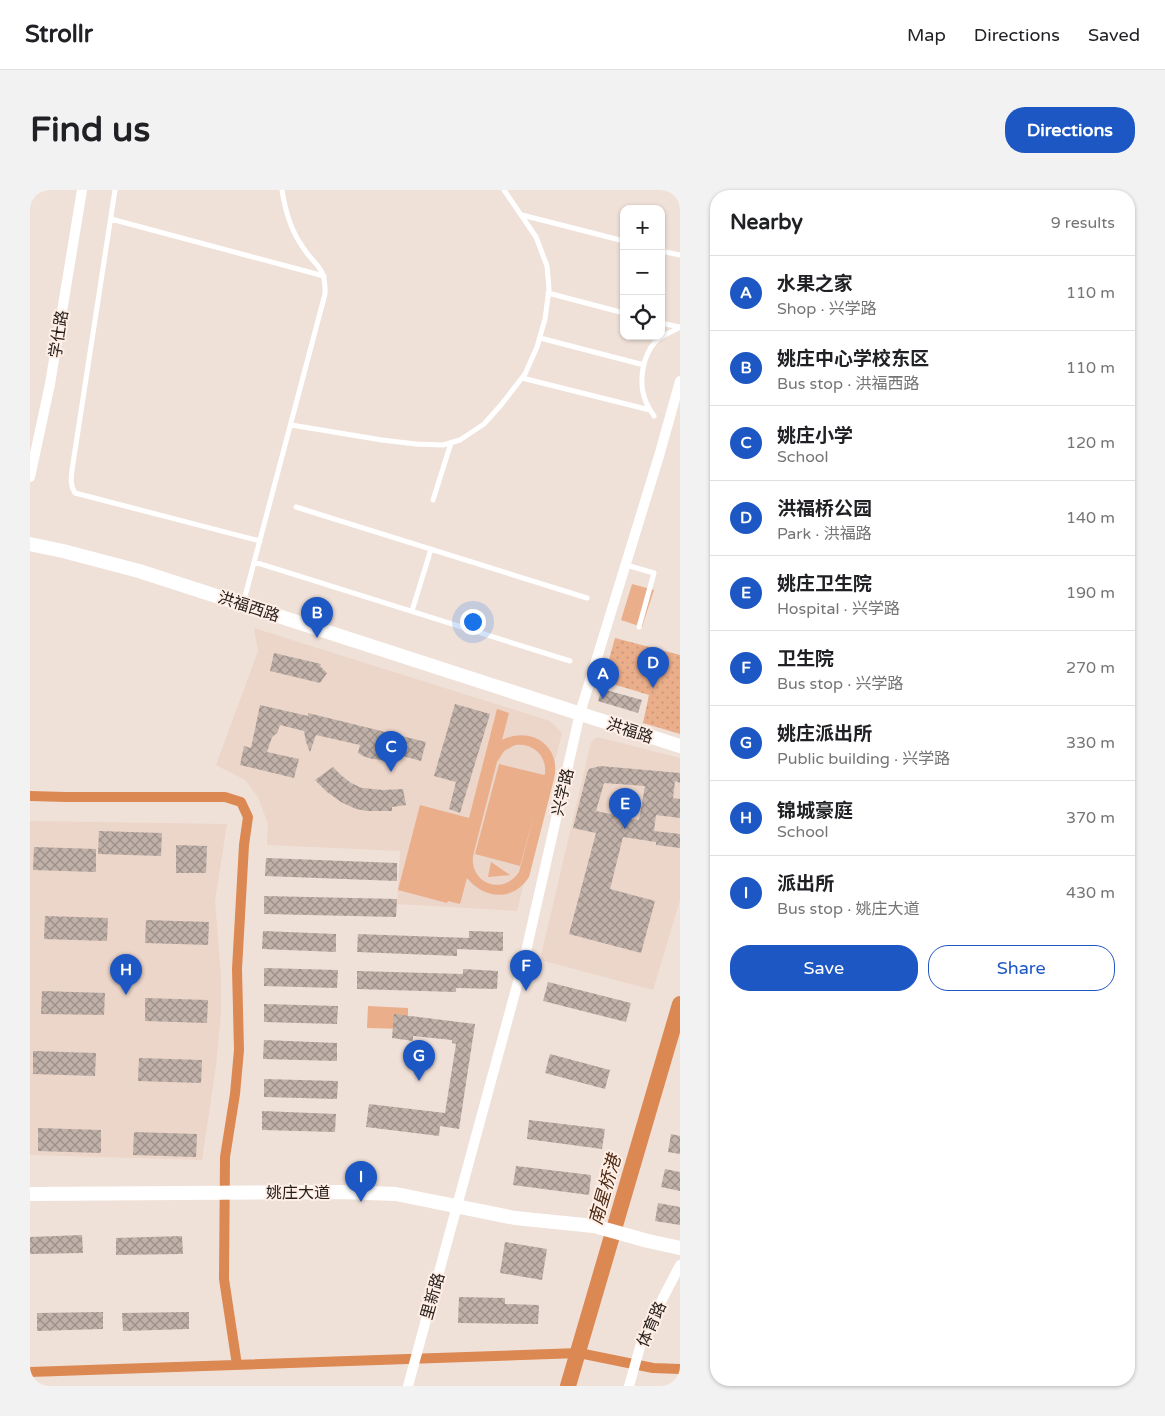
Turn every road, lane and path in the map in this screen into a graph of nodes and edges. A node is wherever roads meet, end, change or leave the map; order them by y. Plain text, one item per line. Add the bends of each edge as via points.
1 (82, 190) edge
2 (115, 190) edge
3 (282, 190) edge
4 (504, 190) edge
5 (521, 215) junction
6 (111, 218) junction
7 (620, 240) edge
8 (665, 252) edge
9 (680, 255) edge
10 (324, 276) junction
11 (548, 293) junction
12 (620, 312) edge
13 (665, 324) edge
14 (680, 327) edge
15 (540, 338) junction
16 (644, 364) junction
17 (522, 378) junction
18 (680, 381) edge
19 (650, 410) junction
20 (654, 416) dead end
21 (290, 425) junction
22 (451, 443) junction
23 (30, 477) edge
24 (433, 500) dead end
25 (296, 507) dead end
26 (260, 541) junction
27 (30, 544) edge
28 (431, 549) junction
29 (254, 562) junction
30 (626, 565) junction
31 (587, 598) dead end
32 (243, 604) junction
33 (412, 611) junction
34 (640, 627) dead end
35 (570, 661) dead end
36 (580, 714) junction
37 (680, 746) edge
38 (30, 1194) edge
39 (458, 1207) junction
40 (680, 1248) edge
41 (680, 1265) edge
42 (630, 1383) edge
43 (408, 1386) edge

1 - 23 street, 学仕路 via 50,384
2 - 6 lane
3 - 10 lane via 294,232
4 - 5 lane
5 - 7 lane
5 - 11 lane via 536,237 547,266
6 - 10 lane
6 - 26 lane via 70,483 72,489 75,493
8 - 9 lane
10 - 21 lane via 326,294
11 - 12 lane
11 - 15 lane
13 - 14 lane
14 - 16 lane via 657,340
15 - 16 lane
15 - 17 lane
16 - 19 lane via 642,389
17 - 19 lane
17 - 22 lane via 484,424
18 - 30 street, 兴学路
19 - 20 lane
21 - 22 lane via 416,444
21 - 26 lane
22 - 24 lane
25 - 28 lane
26 - 29 lane
27 - 32 street, 洪福西路 via 139,571
28 - 31 lane
28 - 33 lane
29 - 32 lane
29 - 33 lane
30 - 34 lane via 654,573
30 - 36 street, 兴学路
32 - 36 street, 洪福西路
33 - 35 lane
36 - 37 street, 洪福路
36 - 39 street, 兴学路 via 525,956
38 - 39 street, 姚庄大道 via 372,1192
39 - 40 street, 姚庄大道 via 515,1218 594,1226
39 - 43 street, 里新路
41 - 42 street, 体育路 via 640,1347

